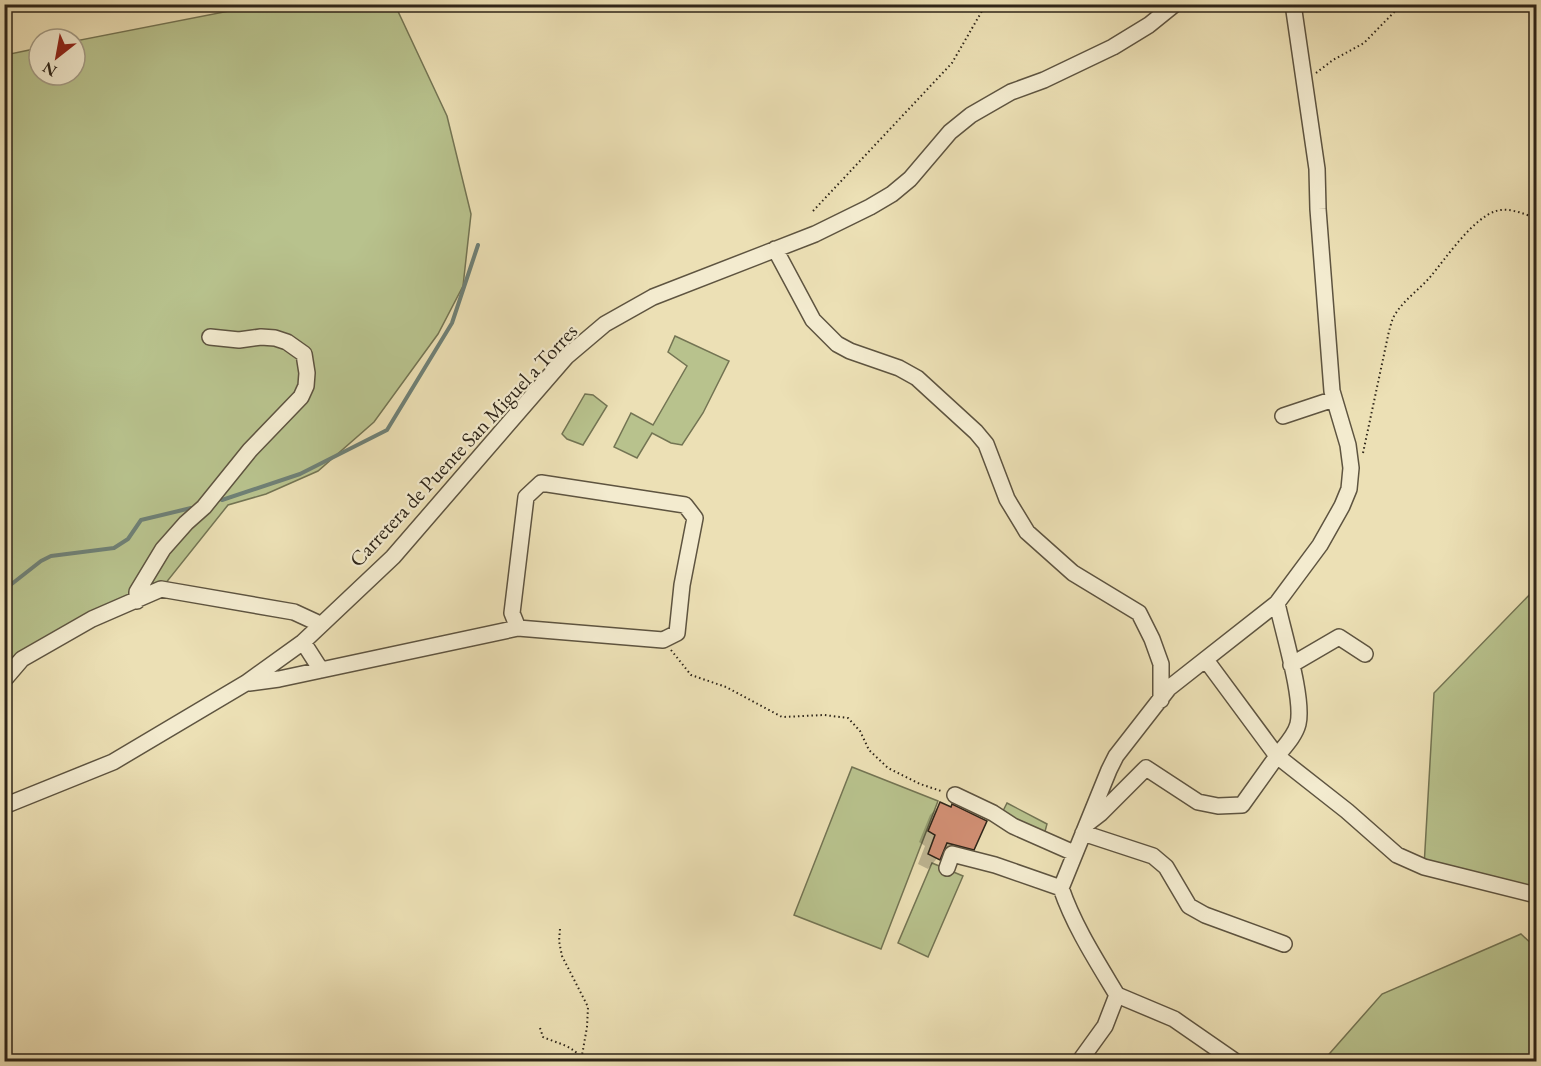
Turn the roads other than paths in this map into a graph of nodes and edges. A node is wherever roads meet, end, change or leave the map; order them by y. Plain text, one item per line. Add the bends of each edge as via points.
1 (1175, 4) edge
2 (1293, 4) edge
3 (775, 249) junction
4 (210, 337) dead end
5 (1334, 399) junction
6 (1283, 416) dead end
7 (137, 601) junction
8 (1277, 603) junction
9 (320, 624) junction
10 (518, 628) junction
11 (303, 642) junction
12 (1365, 654) dead end
13 (1206, 660) junction
14 (1291, 664) junction
15 (321, 670) junction
16 (4, 680) edge
17 (246, 683) junction
18 (1161, 700) junction
19 (1277, 756) junction
20 (955, 795) road end
21 (4, 806) edge
22 (1084, 829) junction
23 (1074, 853) junction
24 (947, 868) dead end
25 (1061, 888) junction
26 (1536, 895) edge
27 (1284, 944) dead end
28 (1117, 994) junction
29 (1079, 1062) edge
30 (1236, 1062) edge

1 - 3 street, Carretera de Puente San Miguel a Torres via 1113,47 1011,92 971,115 892,194 815,234
2 - 5 street via 1317,169 1327,353
3 - 9 street, Carretera de Puente San Miguel a Torres via 654,297 605,324 567,357 393,557
3 - 18 street via 813,320 837,344 917,378 986,444 1007,499 1027,532 1073,573 1139,613 1161,664
4 - 7 street via 261,337 287,342 304,354 306,386 302,397 163,549 137,592
5 - 6 street
5 - 8 street via 1348,445 1349,489 1320,545
7 - 9 street via 161,590 294,612
7 - 16 street via 92,619 22,659
8 - 13 street
8 - 14 street
9 - 11 street, Carretera de Puente San Miguel a Torres
10 - 10 street via 663,640 677,633 695,518 685,505 541,483 526,497 512,613
10 - 15 street
11 - 15 street
11 - 17 street, Carretera de Puente San Miguel a Torres
12 - 14 street via 1339,637
13 - 18 street via 1169,688
13 - 19 street
14 - 19 street via 1298,694 1298,724
15 - 17 street
17 - 21 street, Carretera de Puente San Miguel a Torres via 113,762
18 - 22 street via 1116,756
19 - 22 street via 1242,805 1198,802 1146,768
19 - 26 street via 1397,855 1424,867
20 - 23 street
22 - 23 street
22 - 27 street via 1153,856 1166,867 1189,906
23 - 25 street
24 - 25 street via 952,854
25 - 28 street via 1090,950
28 - 29 street via 1105,1026
28 - 30 street via 1174,1019

